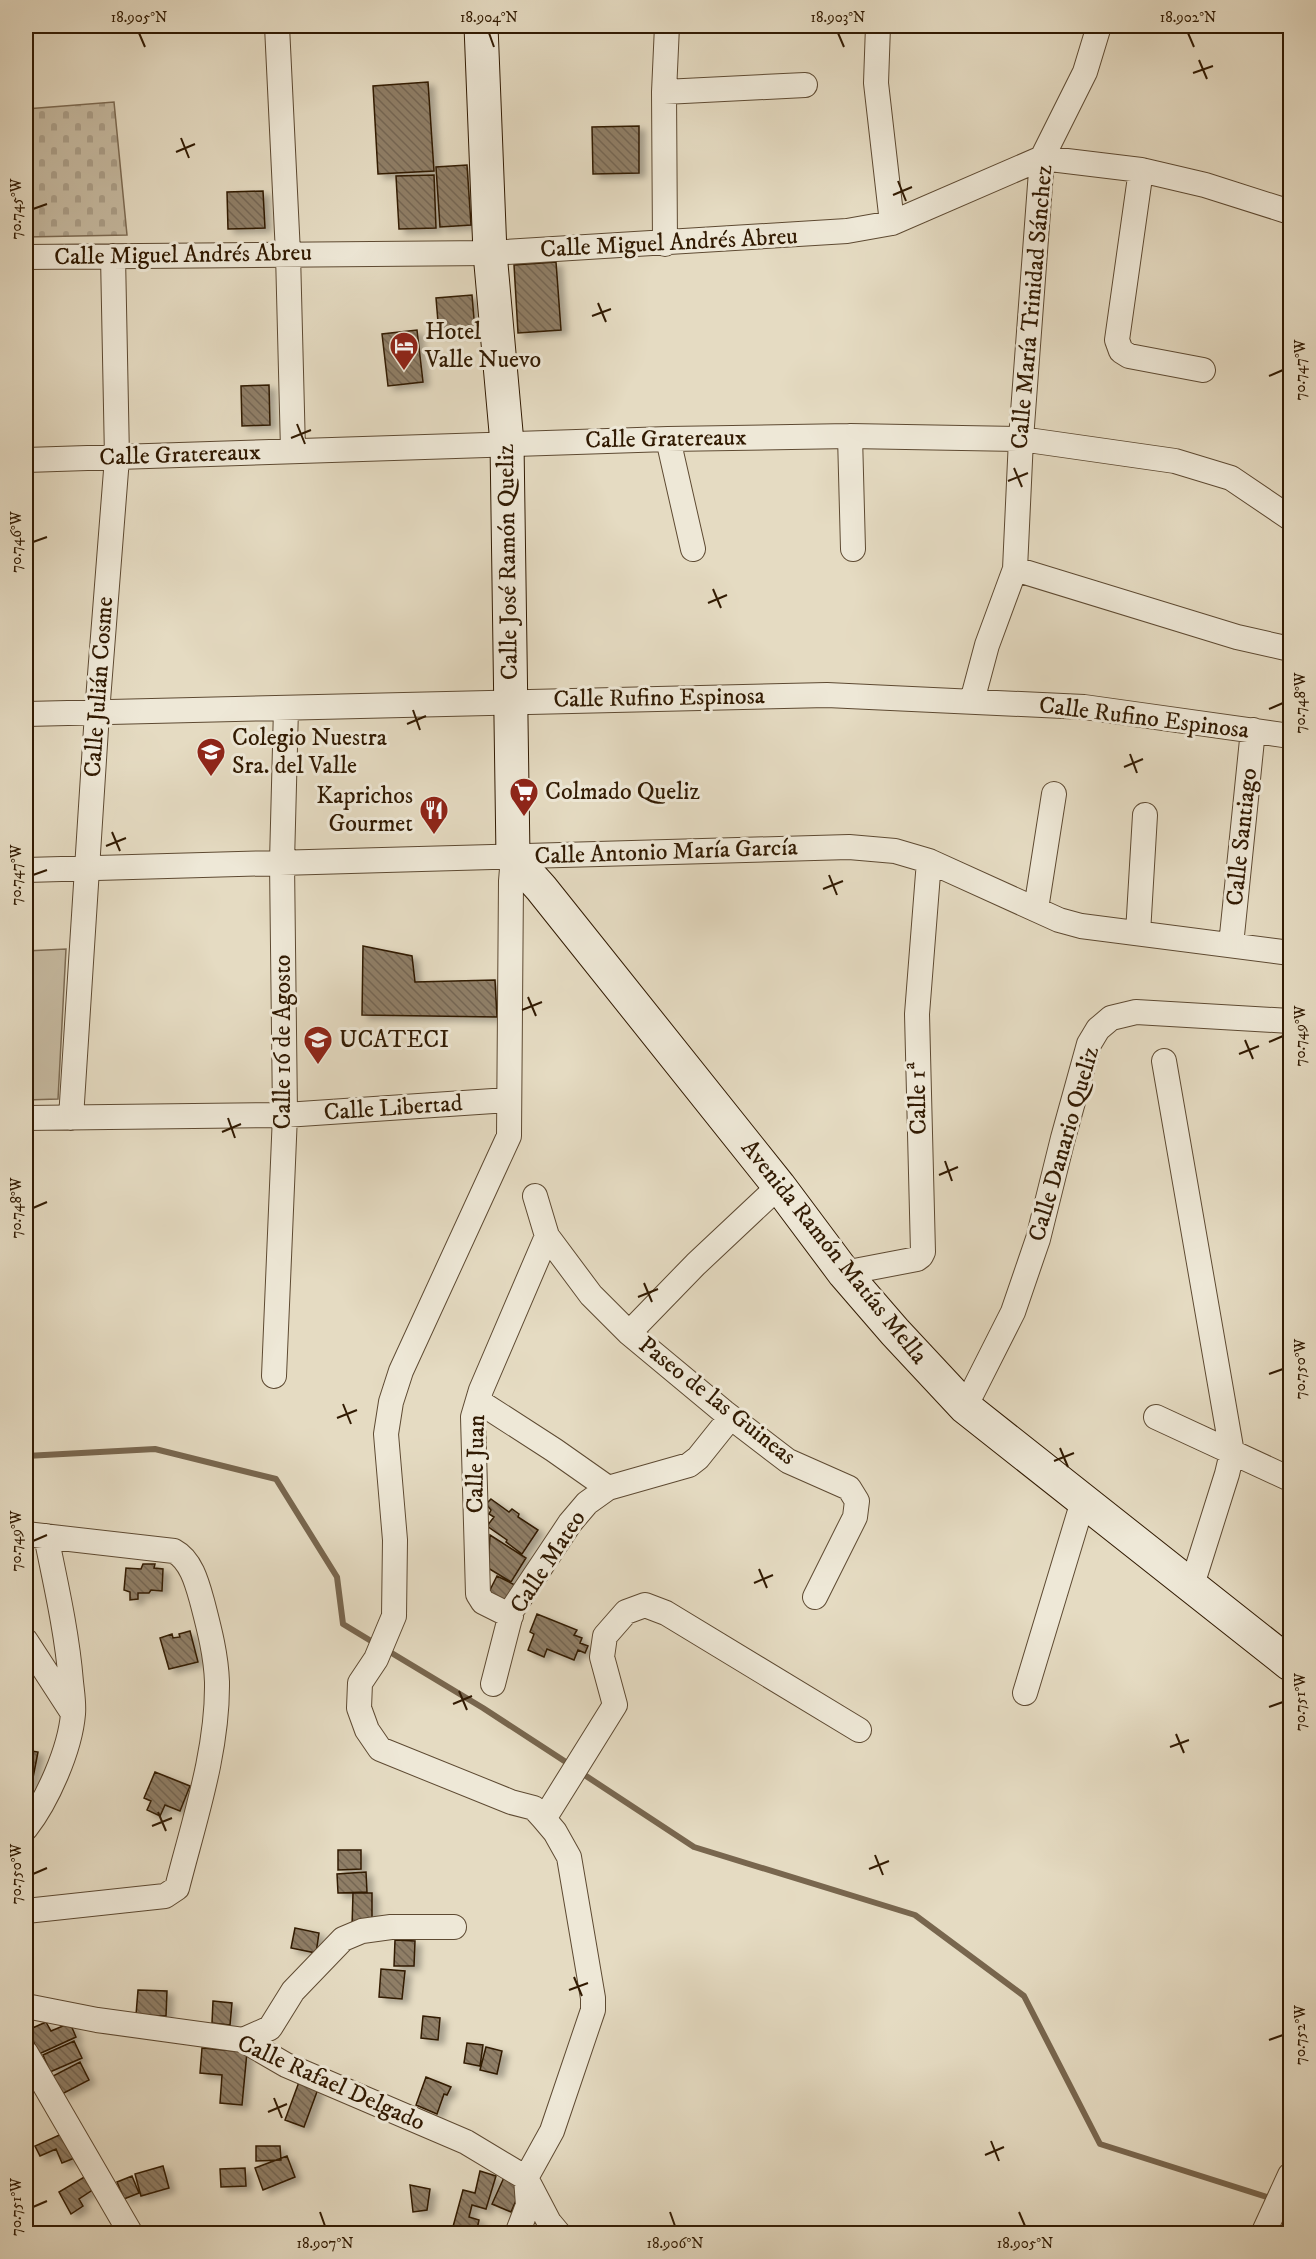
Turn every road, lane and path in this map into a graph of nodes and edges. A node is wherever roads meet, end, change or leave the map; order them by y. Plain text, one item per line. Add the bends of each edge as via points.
1 (277, 26) edge
2 (481, 26) edge
3 (667, 26) edge
4 (878, 26) edge
5 (1099, 26) edge
6 (805, 85) dead end
7 (664, 92) junction
8 (1042, 158) junction
9 (1141, 170) junction
10 (1290, 212) edge
11 (892, 223) junction
12 (665, 244) junction
13 (490, 253) junction
14 (288, 254) junction
15 (113, 256) junction
16 (26, 257) edge
17 (1203, 370) dead end
18 (850, 436) junction
19 (668, 439) junction
20 (1021, 439) junction
21 (507, 442) junction
22 (293, 450) junction
23 (117, 458) junction
24 (26, 460) edge
25 (1290, 518) edge
26 (693, 549) dead end
27 (853, 549) dead end
28 (1015, 569) junction
29 (1290, 648) edge
30 (511, 701) junction
31 (972, 702) junction
32 (286, 708) junction
33 (97, 713) junction
34 (26, 714) edge
35 (1253, 730) junction
36 (1290, 736) edge
37 (1054, 794) dead end
38 (1145, 815) dead end
39 (513, 857) junction
40 (929, 861) junction
41 (282, 862) junction
42 (86, 867) junction
43 (26, 870) edge
44 (1036, 909) junction
45 (1138, 933) junction
46 (1231, 945) junction
47 (1290, 953) edge
48 (1290, 1021) edge
49 (1164, 1061) dead end
50 (508, 1100) junction
51 (285, 1115) junction
52 (71, 1118) junction
53 (26, 1119) edge
54 (779, 1186) junction
55 (535, 1196) dead end
56 (547, 1236) junction
57 (844, 1273) junction
58 (629, 1333) junction
59 (274, 1376) dead end
60 (478, 1401) junction
61 (965, 1407) junction
62 (1156, 1417) dead end
63 (730, 1418) junction
64 (1232, 1453) junction
65 (1290, 1479) edge
66 (609, 1488) junction
67 (1083, 1501) junction
68 (36, 1535) edge
69 (1192, 1585) junction
70 (815, 1597) dead end
71 (511, 1616) junction
72 (26, 1641) edge
73 (1290, 1664) edge
74 (493, 1684) dead end
75 (1025, 1693) dead end
76 (73, 1714) junction
77 (859, 1730) dead end
78 (544, 1819) junction
79 (26, 1828) edge
80 (26, 1911) edge
81 (454, 1927) dead end
82 (26, 2006) edge
83 (243, 2040) junction
84 (26, 2053) edge
85 (1290, 2175) edge
86 (526, 2178) junction
87 (1267, 2225) edge
88 (131, 2234) edge
89 (518, 2234) edge
90 (559, 2234) edge

1 - 14 street
2 - 13 street, Calle José Ramón Queliz
3 - 7 street
4 - 11 street via 876,83
5 - 8 street, Calle María Trinidad Sánchez via 1085,72
6 - 7 street
7 - 12 street
8 - 9 street
8 - 11 street, Calle Miguel Andrés Abreu
8 - 20 street, Calle María Trinidad Sánchez
9 - 10 street
9 - 17 street via 1117,340 1121,351 1129,356
11 - 12 street, Calle Miguel Andrés Abreu via 847,231
12 - 13 street, Calle Miguel Andrés Abreu
13 - 14 street, Calle Miguel Andrés Abreu
13 - 21 street, Calle José Ramón Queliz
14 - 15 street, Calle Miguel Andrés Abreu
14 - 22 street
15 - 16 street, Calle Miguel Andrés Abreu
15 - 23 street, Calle Julián Cosme
18 - 19 street, Calle Gratereaux
18 - 20 street, Calle Gratereaux
18 - 27 street
19 - 21 street, Calle Gratereaux
19 - 26 street
20 - 25 street, Calle Gratereaux via 1174,460 1231,478
20 - 28 street, Calle María Trinidad Sánchez
21 - 22 street, Calle Gratereaux
21 - 30 street, Calle José Ramón Queliz
22 - 23 street, Calle Gratereaux
23 - 24 street, Calle Gratereaux
23 - 33 street, Calle Julián Cosme
28 - 29 street via 1238,637
28 - 31 street, Calle María Trinidad Sánchez via 987,645
30 - 31 street, Calle Rufino Espinosa via 827,695
30 - 32 street, Calle Rufino Espinosa
30 - 39 street, Calle José Ramón Queliz
31 - 35 street, Calle Rufino Espinosa via 1084,707
32 - 33 street, Calle Rufino Espinosa
32 - 41 street, Calle 16 de Agosto
33 - 34 street, Calle Rufino Espinosa
33 - 42 street, Calle Julián Cosme
35 - 36 street, Calle Rufino Espinosa
35 - 46 street, Calle Santiago
37 - 44 street
38 - 45 street
39 - 40 street, Calle Antonio María García via 849,847 895,851
39 - 41 street, Calle Antonio María García
39 - 50 street, Calle José Ramón Queliz
39 - 54 street, Avenida Ramón Matías Mella
40 - 44 street, Calle Antonio María García
40 - 57 street, Calle 1ª via 917,1014 923,1252 917,1259
41 - 42 street, Calle Antonio María García
41 - 51 street, Calle 16 de Agosto
42 - 43 street, Calle Antonio María García
42 - 52 street, Calle Julián Cosme
44 - 45 street, Calle Antonio María García via 1081,926
45 - 46 street, Calle Antonio María García
46 - 47 street, Calle Antonio María García
48 - 61 street, Calle Danario Queliz via 1136,1012 1111,1018 1098,1029 1089,1044 1038,1239 1017,1302
49 - 64 street
50 - 51 street, Calle Libertad
50 - 78 street via 510,1136 401,1371 391,1401 386,1434 395,1540 394,1616 376,1659 360,1683 359,1708 380,1749 534,1808
51 - 52 street, Calle Libertad
51 - 59 street, Calle 16 de Agosto
52 - 53 street, Calle Libertad
54 - 57 street, Avenida Ramón Matías Mella
54 - 58 street
55 - 56 street, Paseo de las Guineas
56 - 58 street, Paseo de las Guineas via 591,1295
56 - 60 street, Calle Juan
57 - 61 street, Avenida Ramón Matías Mella
58 - 63 street, Paseo de las Guineas
60 - 66 street
60 - 71 street, Calle Juan via 472,1435 478,1594 483,1602
61 - 67 street, Avenida Ramón Matías Mella
62 - 64 street
63 - 66 street, Calle Mateo via 689,1465
63 - 70 street, Paseo de las Guineas via 788,1461 849,1488 857,1501 855,1517
64 - 65 street
64 - 69 street
66 - 71 street, Calle Mateo via 587,1503 570,1523
67 - 69 street, Avenida Ramón Matías Mella
67 - 75 street
68 - 76 street via 64,1628
68 - 80 street via 174,1551 186,1561 199,1592 212,1638 217,1682 212,1741 177,1888 165,1896
69 - 73 street, Avenida Ramón Matías Mella
71 - 74 street, Calle Mateo
72 - 76 street
76 - 79 street via 62,1763 39,1812
77 - 78 street via 666,1613 645,1605 626,1612 605,1636 603,1658 615,1705
78 - 86 street via 568,1857 593,2010 552,2131
81 - 83 street via 391,1927 362,1931 343,1939 293,1991 270,2028
82 - 83 street, Calle Rafael Delgado
83 - 86 street, Calle Rafael Delgado via 286,2065 466,2142
84 - 88 street
85 - 87 street
86 - 89 street via 528,2205
86 - 90 street

